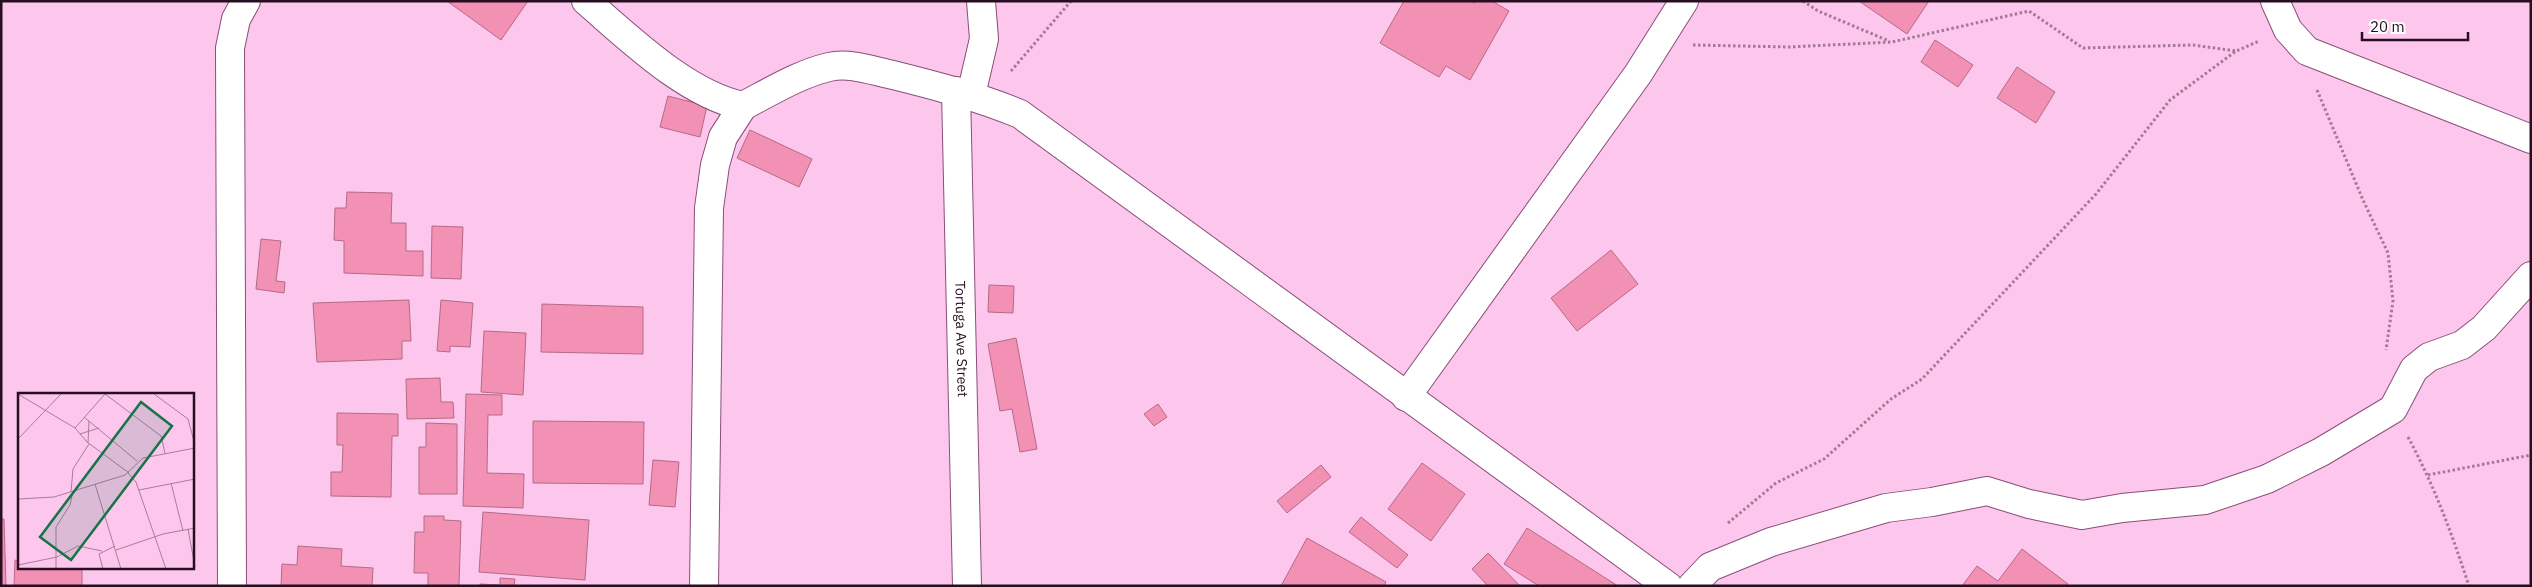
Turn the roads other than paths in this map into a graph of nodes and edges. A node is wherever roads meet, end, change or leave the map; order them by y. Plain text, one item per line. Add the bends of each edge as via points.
1 (246, 1) edge
2 (586, 1) edge
3 (981, 1) edge
4 (1684, 1) edge
5 (2275, 1) edge
6 (971, 95) junction
7 (743, 106) junction
8 (2531, 139) edge
9 (2531, 276) edge
10 (1406, 397) junction
11 (1701, 576) edge
12 (232, 586) edge
13 (704, 586) edge
14 (967, 586) edge
15 (1668, 586) edge

1 - 12 street via 236,19 230,48
2 - 7 street via 657,62 717,100
3 - 6 street, Tortuga Ave Street via 984,38
4 - 10 street via 1658,45
5 - 8 street via 2293,37 2307,51
6 - 7 street via 850,65 810,74 766,92
6 - 10 street via 1020,114
6 - 14 street, Tortuga Ave Street
7 - 13 street via 723,137 709,208
9 - 11 street via 2484,328 2462,345 2429,357 2414,368 2393,409 2322,452 2267,478 2205,500 2082,515 2028,504 1987,491 1886,508 1771,542
10 - 15 street

